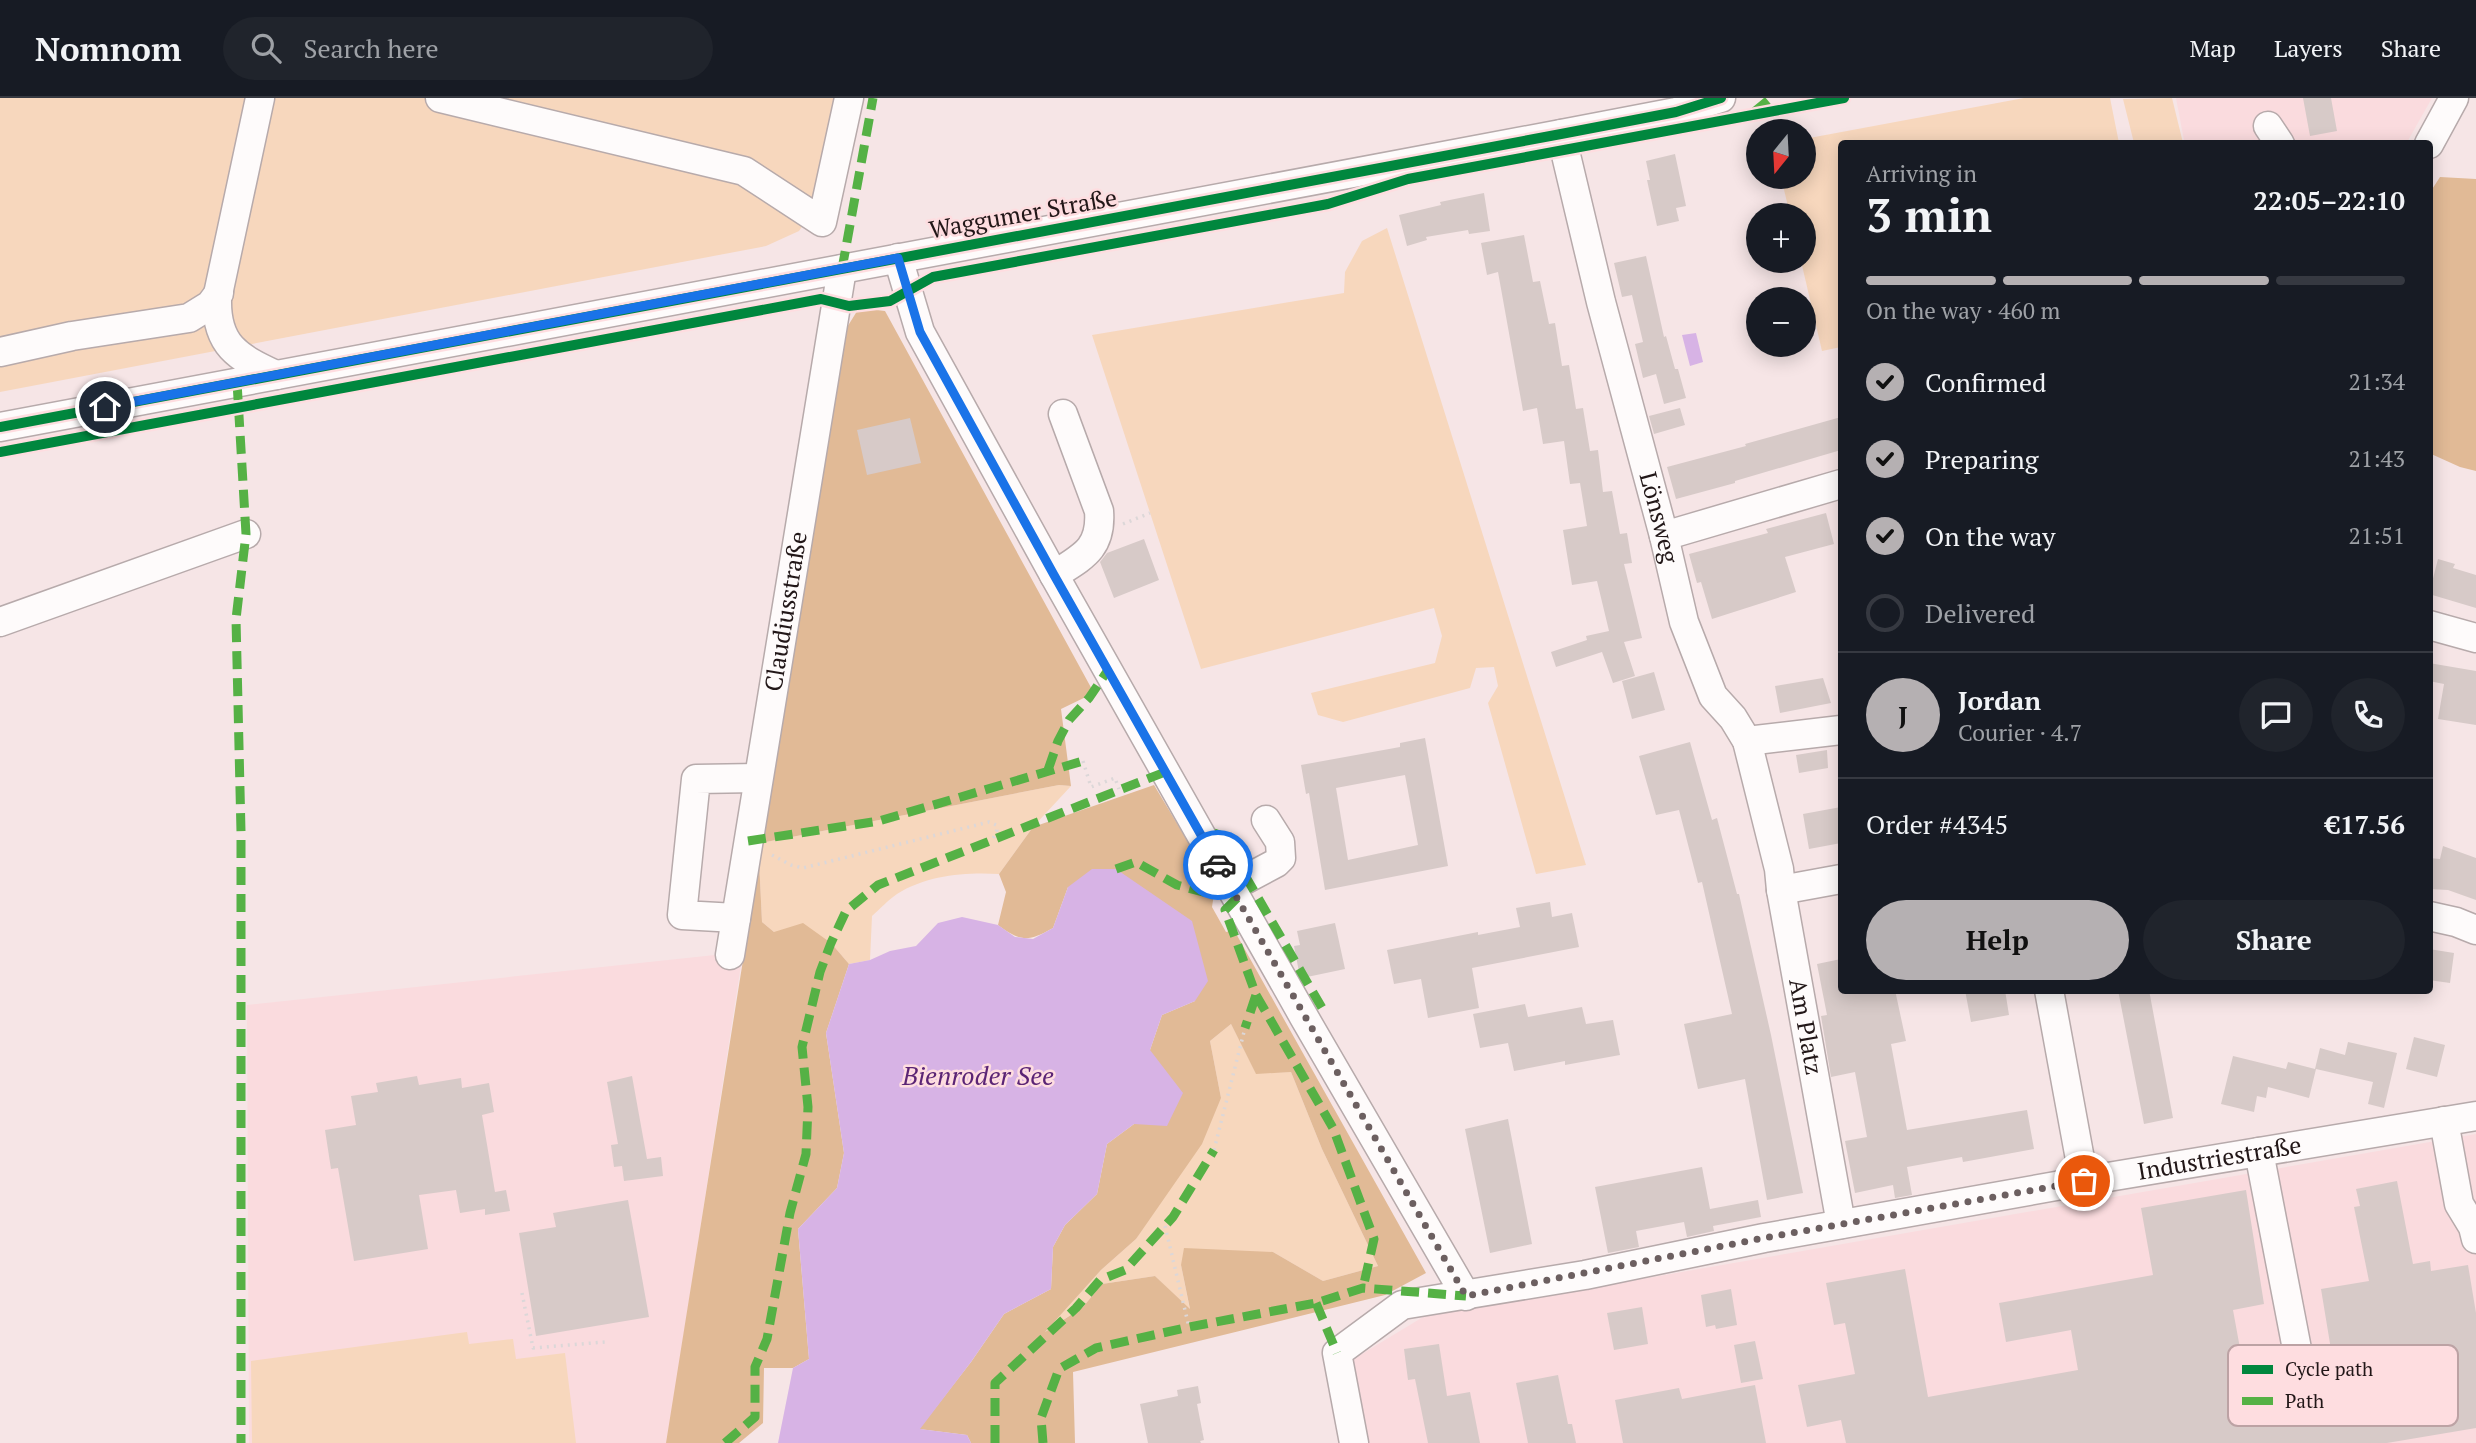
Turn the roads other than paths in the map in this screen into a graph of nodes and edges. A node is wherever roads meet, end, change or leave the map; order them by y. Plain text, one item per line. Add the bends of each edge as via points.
1 (260, 98) edge
2 (440, 98) edge
3 (849, 98) edge
4 (1721, 98) edge
5 (2454, 98) edge
6 (1561, 134) junction
7 (2431, 140) edge
8 (898, 258) junction
9 (842, 269) junction
10 (219, 293) junction
11 (0, 352) edge
12 (276, 375) junction
13 (1063, 414) dead end
14 (0, 427) edge
15 (1838, 485) edge
16 (246, 534) dead end
17 (1664, 536) junction
18 (1054, 575) junction
19 (0, 622) edge
20 (2433, 626) edge
21 (2476, 638) edge
22 (1838, 730) edge
23 (1748, 741) junction
24 (758, 778) junction
25 (1266, 820) dead end
26 (1838, 880) edge
27 (1231, 887) junction
28 (1781, 890) junction
29 (2433, 917) edge
30 (736, 918) junction
31 (2476, 930) edge
32 (730, 955) dead end
33 (2050, 994) edge
34 (2476, 1116) edge
35 (2444, 1121) junction
36 (2259, 1152) junction
37 (2084, 1181) junction
38 (1841, 1224) junction
39 (2476, 1239) edge
40 (1466, 1296) junction
41 (2296, 1345) edge
42 (1354, 1443) edge

1 - 10 street
2 - 3 street via 744,171 822,222
4 - 6 street, Waggumer Straße via 1676,112
5 - 7 street
6 - 8 street, Waggumer Straße
6 - 17 street, Lönsweg
8 - 9 street, Waggumer Straße
8 - 18 street via 920,332
9 - 12 street, Waggumer Straße
9 - 24 street, Claudiusstraße
10 - 11 street via 189,318
10 - 12 street via 219,328 227,344
12 - 14 street, Waggumer Straße
13 - 18 street via 1099,511 1100,526 1093,545
15 - 17 street
16 - 19 street
17 - 23 street, Lönsweg via 1698,661 1713,696
18 - 27 street
20 - 21 street
22 - 23 street
23 - 28 street, Lönsweg
24 - 30 street, Claudiusstraße
24 - 30 street via 696,779 682,915
25 - 27 street via 1280,842 1281,858
26 - 28 street
27 - 40 street
28 - 38 street, Am Platz
29 - 31 street
30 - 32 street, Claudiusstraße
33 - 37 street
34 - 35 street, Industriestraße
35 - 36 street, Industriestraße
35 - 39 street via 2459,1204
36 - 37 street, Industriestraße
36 - 41 street
37 - 38 street, Industriestraße
38 - 40 street, Industriestraße
40 - 42 street, Industriestraße via 1402,1305 1337,1353

